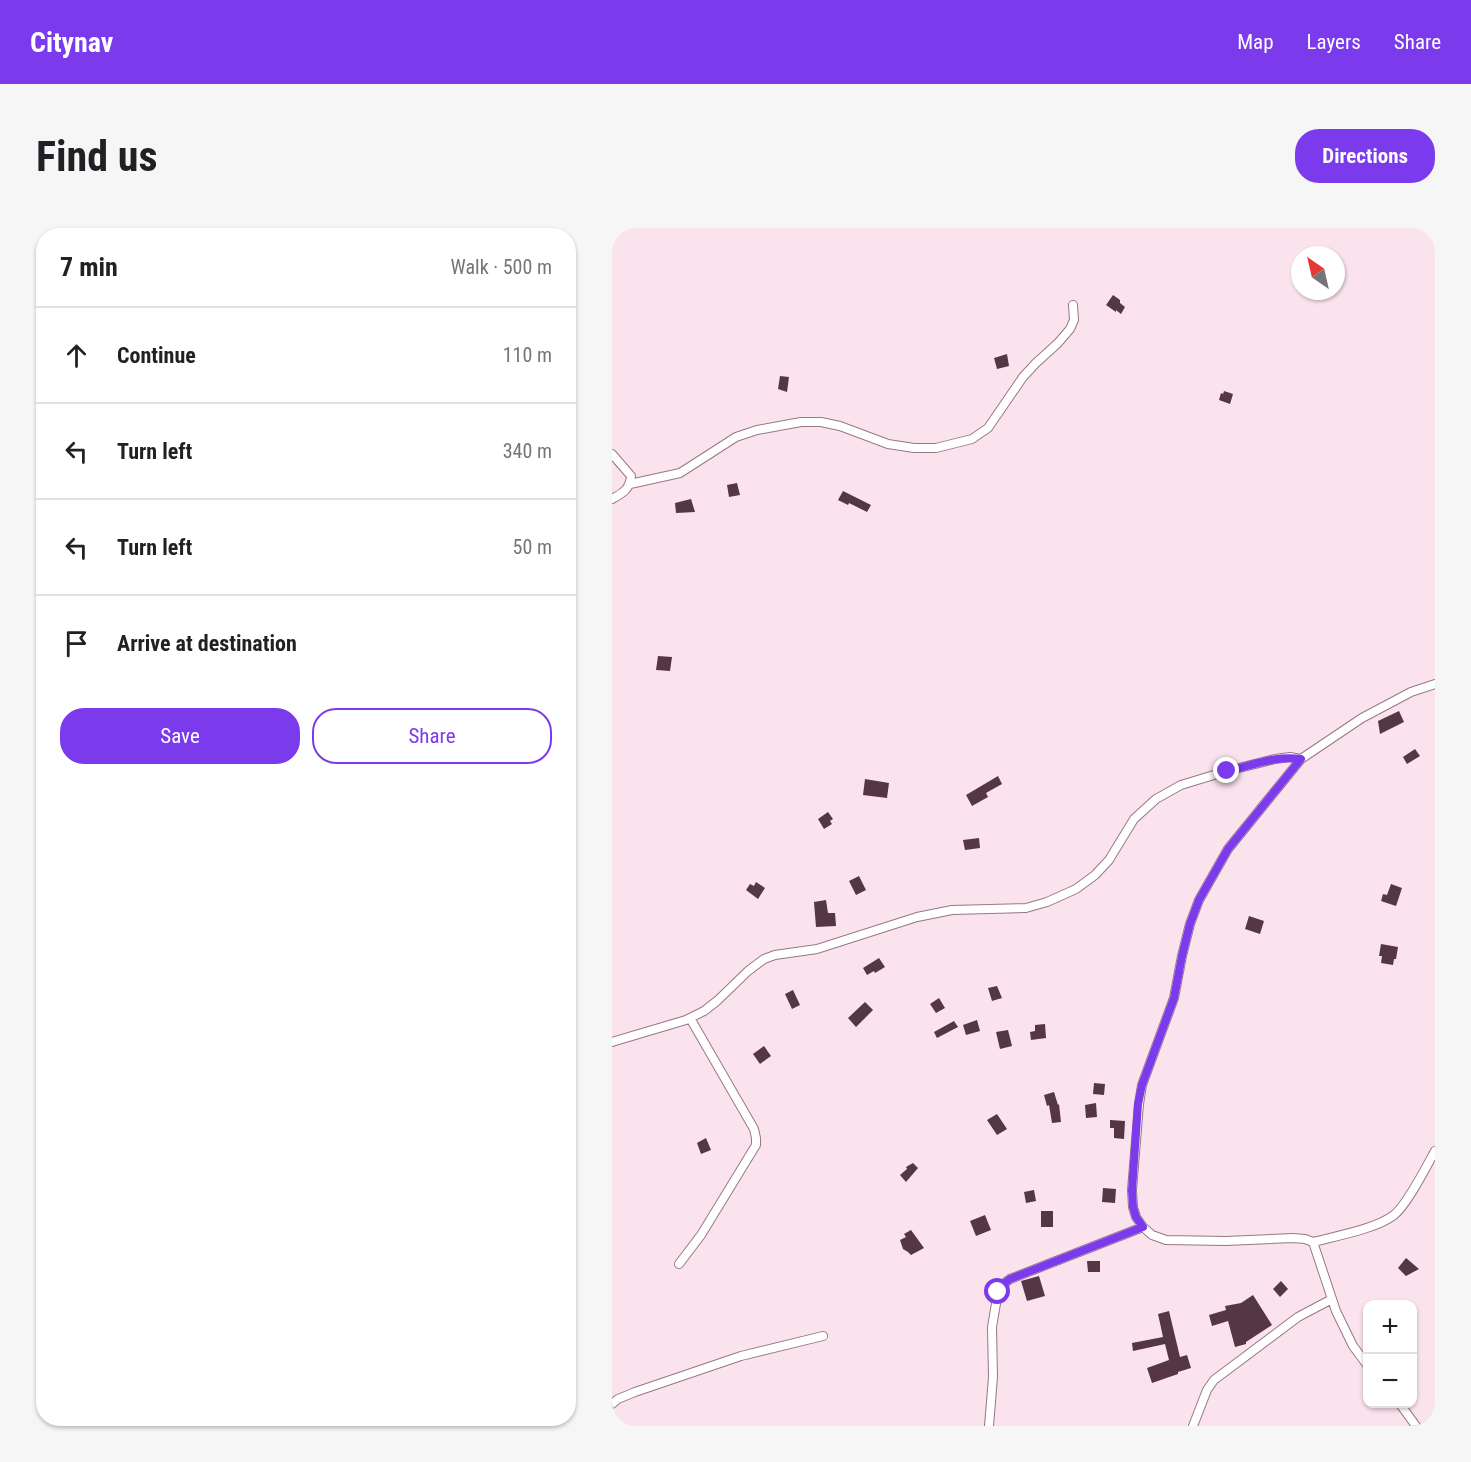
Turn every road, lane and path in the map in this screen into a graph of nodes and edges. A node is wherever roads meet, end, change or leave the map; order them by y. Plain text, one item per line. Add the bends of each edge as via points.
1 (1073, 305) dead end
2 (612, 454) edge
3 (630, 484) junction
4 (612, 499) edge
5 (1435, 684) edge
6 (1301, 759) junction
7 (690, 1018) junction
8 (612, 1042) edge
9 (1435, 1151) edge
10 (1143, 1227) junction
11 (1313, 1242) junction
12 (679, 1264) dead end
13 (1332, 1299) junction
14 (823, 1336) dead end
15 (1363, 1359) edge
16 (612, 1404) edge
17 (1403, 1408) edge
18 (989, 1426) edge
19 (1193, 1426) edge
20 (1416, 1426) edge

1 - 3 street via 1070,330 1023,377 988,428 972,439 936,448 914,448 888,444 840,426 801,422 736,436 680,473
2 - 3 street via 631,476
3 - 4 street
5 - 6 street via 1371,713
6 - 7 street via 1275,759 1227,771 1181,785 1156,799 1134,819 1095,875 1047,902 1026,908 952,910 817,949 775,955 764,959 717,1001
6 - 10 street via 1228,849 1190,924 1174,998 1138,1104 1132,1190 1133,1207
7 - 8 street
7 - 12 street via 754,1129 756,1145
9 - 11 street via 1394,1216
10 - 11 street via 1166,1240 1293,1238
10 - 18 street via 1002,1285 992,1327
11 - 13 street
13 - 15 street via 1344,1330
13 - 19 street via 1298,1317 1214,1380
14 - 16 street via 741,1356 635,1392
17 - 20 street

